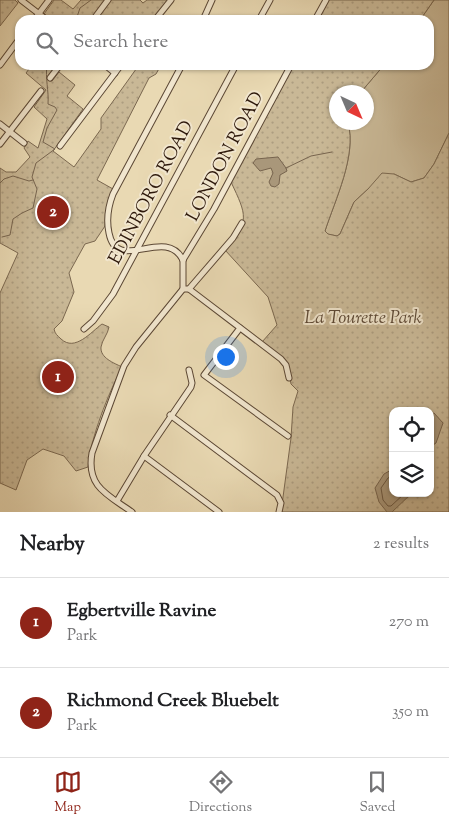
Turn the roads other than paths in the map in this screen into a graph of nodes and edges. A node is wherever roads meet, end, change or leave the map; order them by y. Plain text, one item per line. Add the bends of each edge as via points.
1 (21, 0) edge
2 (49, 0) edge
3 (108, 0) edge
4 (171, 0) edge
5 (212, 0) edge
6 (270, 0) edge
7 (326, 0) edge
8 (39, 13) junction
9 (41, 15) edge
10 (97, 15) edge
11 (160, 15) edge
12 (205, 15) edge
13 (262, 15) edge
14 (318, 15) edge
15 (15, 45) edge
16 (0, 65) edge
17 (56, 70) edge
18 (111, 70) edge
19 (117, 70) edge
20 (179, 70) edge
21 (233, 70) edge
22 (288, 70) edge
23 (115, 73) junction
24 (50, 78) dead end
25 (41, 91) dead end
26 (0, 124) edge
27 (9, 132) junction
28 (24, 143) dead end
29 (0, 144) edge
30 (60, 146) dead end
31 (242, 223) dead end
32 (138, 250) junction
33 (183, 260) junction
34 (186, 289) junction
35 (240, 328) junction
36 (84, 329) dead end
37 (189, 370) dead end
38 (289, 378) dead end
39 (170, 415) junction
40 (288, 436) dead end
41 (144, 456) junction
42 (116, 501) junction
43 (132, 512) edge
44 (219, 512) edge
45 (279, 512) edge

1 - 8 street
2 - 8 street
3 - 10 street
4 - 11 street
5 - 12 street
6 - 13 street
7 - 14 street
8 - 9 street
15 - 16 street
17 - 24 street
18 - 23 street
19 - 23 street
20 - 32 street via 110,202 107,225 111,240 120,250
21 - 32 street, EDINBORO ROAD
22 - 33 street, LONDON ROAD
23 - 30 street
25 - 27 street
26 - 27 street
27 - 28 street
27 - 29 street
31 - 34 street via 234,238
32 - 33 street via 165,246 175,250
32 - 36 street, EDINBORO ROAD via 113,294 94,321
33 - 34 street
34 - 35 street
34 - 42 street via 127,361 92,453 91,465 96,484
35 - 38 street via 281,359
35 - 40 street via 204,375
37 - 39 street via 191,387
39 - 41 street
39 - 45 street via 278,495 281,503
41 - 42 street
41 - 44 street
42 - 43 street

